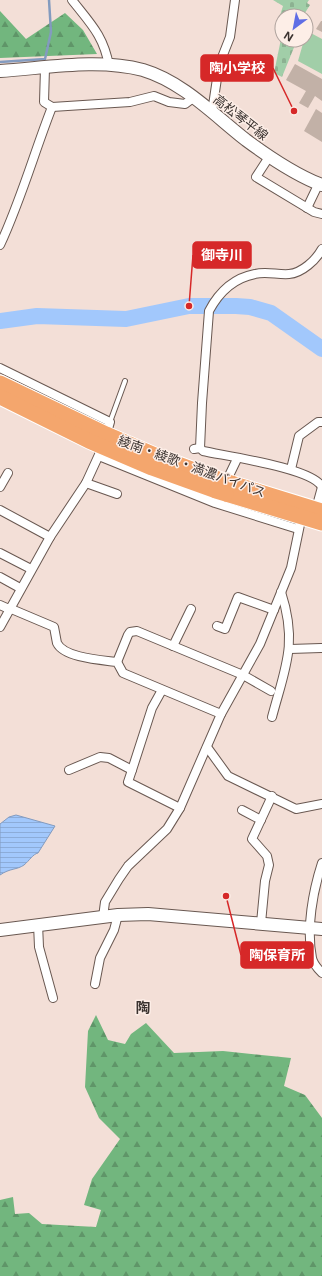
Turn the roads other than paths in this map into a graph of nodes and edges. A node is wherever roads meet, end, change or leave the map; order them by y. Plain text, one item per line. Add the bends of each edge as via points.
1 (72, 0) edge
2 (235, 0) edge
3 (109, 66) junction
4 (45, 68) junction
5 (0, 71) edge
6 (193, 98) junction
7 (52, 108) junction
8 (212, 112) junction
9 (269, 157) junction
10 (320, 184) edge
11 (307, 208) junction
12 (322, 214) edge
13 (0, 245) edge
14 (322, 249) edge
15 (0, 368) edge
16 (125, 381) dead end
17 (0, 383) edge
18 (0, 397) edge
19 (322, 422) edge
20 (104, 440) junction
21 (237, 459) junction
22 (291, 469) junction
23 (8, 472) dead end
24 (86, 483) junction
25 (0, 487) edge
26 (322, 487) edge
27 (222, 490) junction
28 (117, 494) dead end
29 (0, 510) edge
30 (308, 514) edge
31 (322, 523) edge
32 (50, 537) junction
33 (0, 553) edge
34 (31, 569) junction
35 (0, 577) edge
36 (20, 588) junction
37 (281, 592) junction
38 (0, 605) edge
39 (9, 608) junction
40 (191, 609) dead end
41 (274, 610) junction
42 (217, 626) dead end
43 (0, 627) edge
44 (173, 646) junction
45 (321, 648) edge
46 (290, 649) junction
47 (117, 662) junction
48 (243, 675) junction
49 (162, 690) junction
50 (271, 691) dead end
51 (220, 714) junction
52 (272, 717) dead end
53 (207, 747) junction
54 (69, 770) dead end
55 (132, 770) junction
56 (272, 796) junction
57 (322, 804) edge
58 (180, 808) junction
59 (242, 810) dead end
60 (261, 820) junction
61 (322, 863) edge
62 (320, 878) edge
63 (118, 915) junction
64 (103, 917) junction
65 (261, 923) junction
66 (38, 924) junction
67 (316, 928) edge
68 (0, 930) edge
69 (322, 973) edge
70 (95, 984) dead end
71 (53, 998) dead end

1 - 3 street via 107,48
2 - 8 street via 230,37 219,65
3 - 4 main road, 高松琴平線
3 - 6 main road, 高松琴平線 via 142,70
4 - 5 main road, 高松琴平線
4 - 7 street via 44,102
6 - 7 street via 185,104 169,102 154,96 130,102
6 - 8 main road, 高松琴平線
7 - 13 street via 36,146 26,183
8 - 9 main road, 高松琴平線
9 - 10 main road, 高松琴平線
9 - 11 street via 256,177
10 - 11 street
11 - 12 street
14 - 21 street via 312,264 291,274 256,273 238,279 222,292 209,311 197,449
15 - 20 street
16 - 20 lane
17 - 20 highway, 綾南・綾歌・満濃バイパス
18 - 20 highway, 綾南・綾歌・満濃バイパス
19 - 22 street via 318,422 299,436
20 - 24 street
20 - 27 street
20 - 27 highway, 綾南・綾歌・満濃バイパス via 157,456
21 - 22 street
21 - 27 street
22 - 26 street via 317,481
23 - 25 street
24 - 28 street
24 - 32 street
26 - 30 street
27 - 30 highway, 綾南・綾歌・満濃バイパス
27 - 30 street
29 - 32 street
30 - 31 highway, 綾南・綾歌・満濃バイパス
30 - 37 street
32 - 34 street
33 - 34 street
34 - 36 street
35 - 36 street
36 - 39 street
37 - 41 street
37 - 46 street via 288,613
38 - 39 street
39 - 43 street
39 - 47 street via 54,627 58,644 72,655
40 - 44 street
41 - 42 street via 238,597 225,629
41 - 48 street
44 - 47 street via 137,631 130,632
44 - 48 street
45 - 46 street
46 - 52 street
47 - 49 street via 123,673
48 - 50 street
48 - 51 street
49 - 51 street
49 - 55 street via 152,708
51 - 53 street
53 - 56 street via 228,776
53 - 58 street
54 - 55 street via 100,757 109,758
55 - 58 street via 128,782
56 - 57 street via 296,809
56 - 60 street
58 - 64 street via 167,829 128,866 105,902
59 - 60 street
60 - 65 street via 252,839 267,856 269,865
61 - 62 street
62 - 67 street
63 - 64 main road
63 - 65 main road via 148,914
63 - 70 street via 114,930 100,958
64 - 66 main road
65 - 67 main road
66 - 68 main road
66 - 71 street via 39,947
67 - 69 street via 312,959

